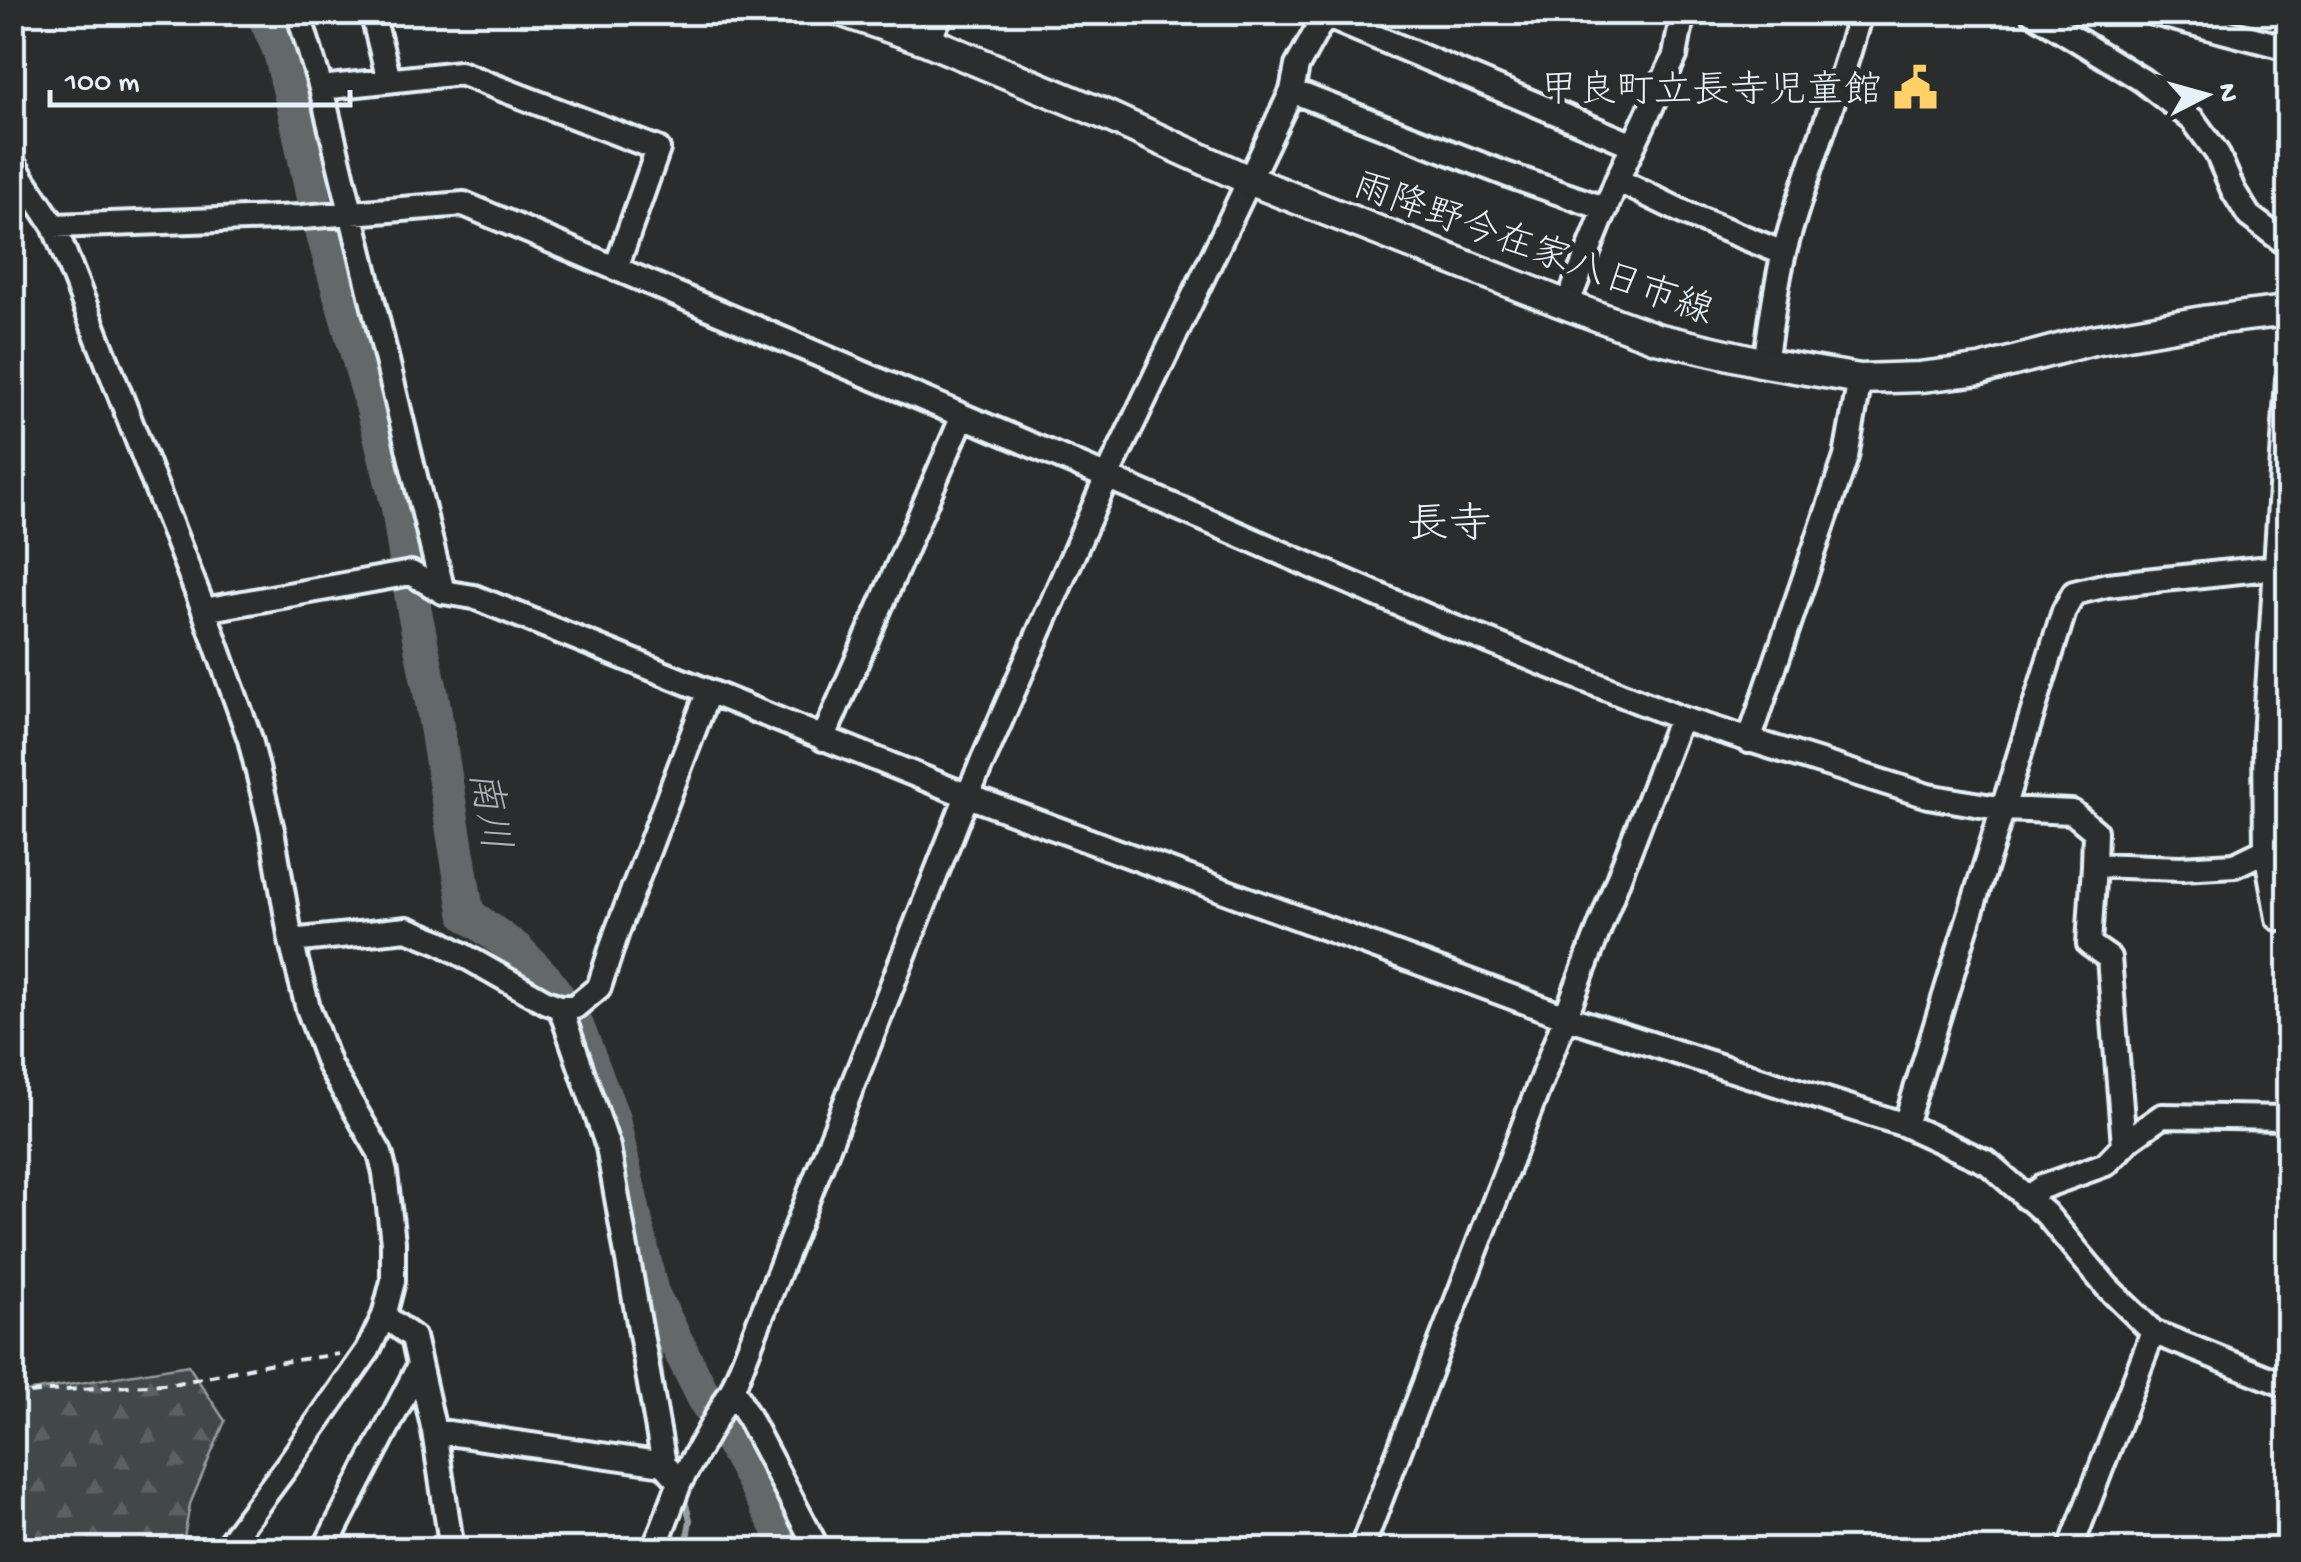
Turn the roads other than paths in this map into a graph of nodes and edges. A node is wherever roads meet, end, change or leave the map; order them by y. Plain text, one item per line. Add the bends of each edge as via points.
1 (298, 12) edge
2 (372, 12) edge
3 (843, 12) edge
4 (942, 12) edge
5 (1683, 12) edge
6 (1860, 12) edge
7 (2048, 12) edge
8 (2150, 12) edge
9 (2031, 13) edge
10 (1330, 15) edge
11 (928, 41) junction
12 (2288, 48) edge
13 (389, 80) junction
14 (320, 88) junction
15 (1292, 91) junction
16 (1633, 144) junction
17 (12, 162) edge
18 (1618, 180) junction
19 (1251, 181) junction
20 (1606, 208) junction
21 (350, 214) junction
22 (54, 226) junction
23 (2288, 245) edge
24 (1783, 253) junction
25 (616, 268) junction
26 (1567, 306) junction
27 (2288, 311) edge
28 (1765, 363) junction
29 (1860, 379) junction
30 (2288, 380) edge
31 (963, 416) junction
32 (1108, 478) junction
33 (2282, 566) edge
34 (443, 592) junction
35 (204, 610) junction
36 (708, 693) junction
37 (1680, 718) junction
38 (824, 738) junction
39 (1749, 740) junction
40 (968, 796) junction
41 (2004, 810) junction
42 (2266, 850) junction
43 (2094, 864) junction
44 (2288, 920) edge
45 (291, 941) junction
46 (560, 1007) junction
47 (1566, 1017) junction
48 (2288, 1118) edge
49 (1905, 1125) junction
50 (2124, 1145) junction
51 (2026, 1198) junction
52 (384, 1316) junction
53 (2153, 1332) junction
54 (419, 1366) junction
55 (2288, 1386) edge
56 (732, 1388) junction
57 (434, 1431) junction
58 (664, 1464) junction
59 (680, 1482) junction
60 (224, 1550) edge
61 (324, 1550) edge
62 (452, 1550) edge
63 (654, 1550) edge
64 (818, 1550) edge
65 (1361, 1550) edge
66 (2070, 1550) edge

1 - 14 street
2 - 13 street
3 - 11 main road, 雨降野今在家八日市線
4 - 11 street
5 - 16 street via 1675,56
6 - 24 street
7 - 9 street
8 - 12 street
9 - 23 street via 2142,80 2193,120 2249,216
10 - 15 street via 1297,66
10 - 16 street
11 - 19 main road, 雨降野今在家八日市線
13 - 14 street
13 - 25 street via 460,73 658,149
14 - 21 street
15 - 19 street
15 - 20 street
16 - 18 street
17 - 22 street
18 - 20 street
18 - 24 street
19 - 26 main road, 雨降野今在家八日市線
19 - 32 street
20 - 26 street
21 - 22 street
21 - 25 street via 464,204
21 - 34 street
22 - 35 street
24 - 28 street
25 - 31 street
26 - 28 main road, 雨降野今在家八日市線 via 1656,338
27 - 29 main road, 雨降野今在家八日市線 via 2094,340 1980,370
28 - 29 main road, 雨降野今在家八日市線
29 - 39 street via 1846,457
30 - 33 street
31 - 32 street
31 - 38 street
32 - 37 street
32 - 40 street
33 - 41 street via 2074,593
33 - 42 street via 2265,737
34 - 35 street via 410,573
34 - 36 street via 474,598
35 - 45 street via 250,739
36 - 38 street
36 - 46 street via 600,987 574,1007
37 - 39 street
37 - 47 street
38 - 40 street
39 - 41 street via 1928,796
40 - 47 street
40 - 56 street
41 - 43 street via 2072,812 2095,831
41 - 49 street
42 - 43 street via 2234,865
42 - 44 street via 2278,918
43 - 50 street via 2089,944 2109,958
45 - 46 street via 406,929
45 - 52 street via 329,1064 385,1173 393,1282
46 - 58 street via 608,1147
47 - 49 street
47 - 65 street
48 - 50 street via 2162,1116
49 - 51 street via 1988,1163
50 - 51 street via 2106,1164
51 - 53 street
52 - 54 street via 413,1336
52 - 60 street via 368,1350
53 - 55 street
53 - 66 street
54 - 57 street
54 - 61 street
56 - 59 street
56 - 64 street
57 - 58 street
57 - 62 street
58 - 59 street
59 - 63 street

